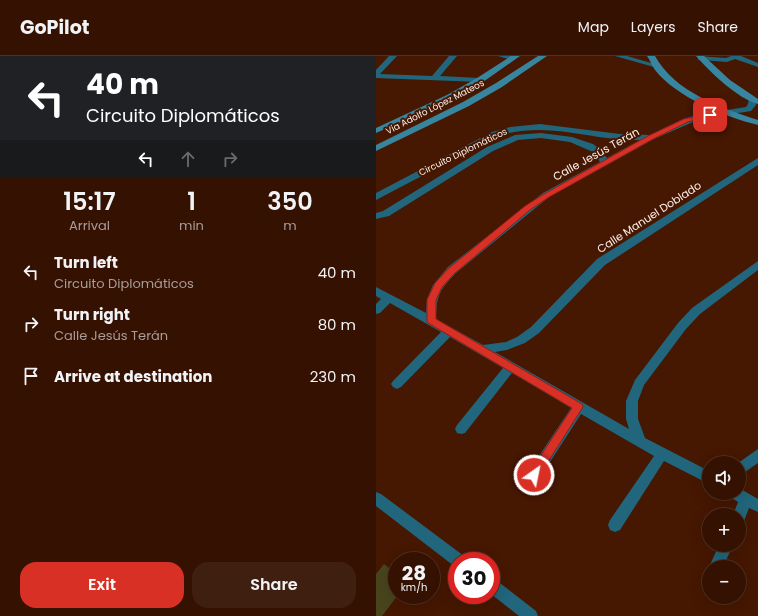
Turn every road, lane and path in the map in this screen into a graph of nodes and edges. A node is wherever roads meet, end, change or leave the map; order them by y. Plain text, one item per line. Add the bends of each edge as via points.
1 (393, 56) edge
2 (453, 56) edge
3 (502, 56) edge
4 (543, 56) edge
5 (619, 56) edge
6 (651, 56) edge
7 (514, 57) edge
8 (700, 57) edge
9 (737, 57) edge
10 (654, 65) junction
11 (758, 65) edge
12 (376, 75) edge
13 (435, 77) junction
14 (480, 80) junction
15 (755, 101) edge
16 (728, 113) junction
17 (758, 123) edge
18 (376, 131) edge
19 (651, 137) junction
20 (376, 148) edge
21 (758, 161) edge
22 (605, 163) junction
23 (376, 197) edge
24 (376, 216) edge
25 (758, 265) edge
26 (376, 291) edge
27 (389, 298) junction
28 (376, 310) edge
29 (431, 321) junction
30 (449, 331) junction
31 (481, 350) junction
32 (510, 367) junction
33 (396, 384) dead end
34 (578, 407) junction
35 (461, 429) dead end
36 (640, 442) junction
37 (662, 454) junction
38 (758, 456) edge
39 (746, 465) edge
40 (702, 474) edge
41 (534, 475) dead end
42 (376, 498) edge
43 (615, 525) dead end
44 (448, 553) edge
45 (500, 593) edge
46 (531, 616) edge

1 - 12 street
2 - 13 street
3 - 7 street
4 - 20 main road, Via Adolfo López Mateos via 466,104
5 - 10 street
6 - 10 main road
7 - 14 main road, Via Adolfo López Mateos
8 - 9 street via 727,60
8 - 15 main road via 728,82
9 - 11 street
10 - 16 main road via 689,94
12 - 13 street
13 - 14 street
14 - 18 main road, Via Adolfo López Mateos via 450,97
15 - 16 street, Calle Jesús Terán via 748,109
16 - 17 main road
16 - 19 street, Calle Jesús Terán via 686,121
19 - 22 street, Calle Jesús Terán
19 - 23 street, Circuito Diplomáticos via 618,137 535,125 508,129
21 - 31 street, Calle Manuel Doblado via 601,262 535,330 522,340 506,346
22 - 24 street via 596,150 586,144 541,135 524,136 507,140 490,149 386,214
22 - 29 street, Calle Jesús Terán via 546,195 452,270 438,285 432,300
25 - 36 street via 696,311 639,383 632,401 632,419
26 - 27 street
27 - 28 street
27 - 29 street
29 - 30 street
30 - 31 street
30 - 33 street
31 - 32 street
32 - 34 street
32 - 35 street
34 - 36 street
34 - 41 street
36 - 37 street
37 - 40 street
37 - 43 street
38 - 39 street
42 - 44 street
45 - 46 street

